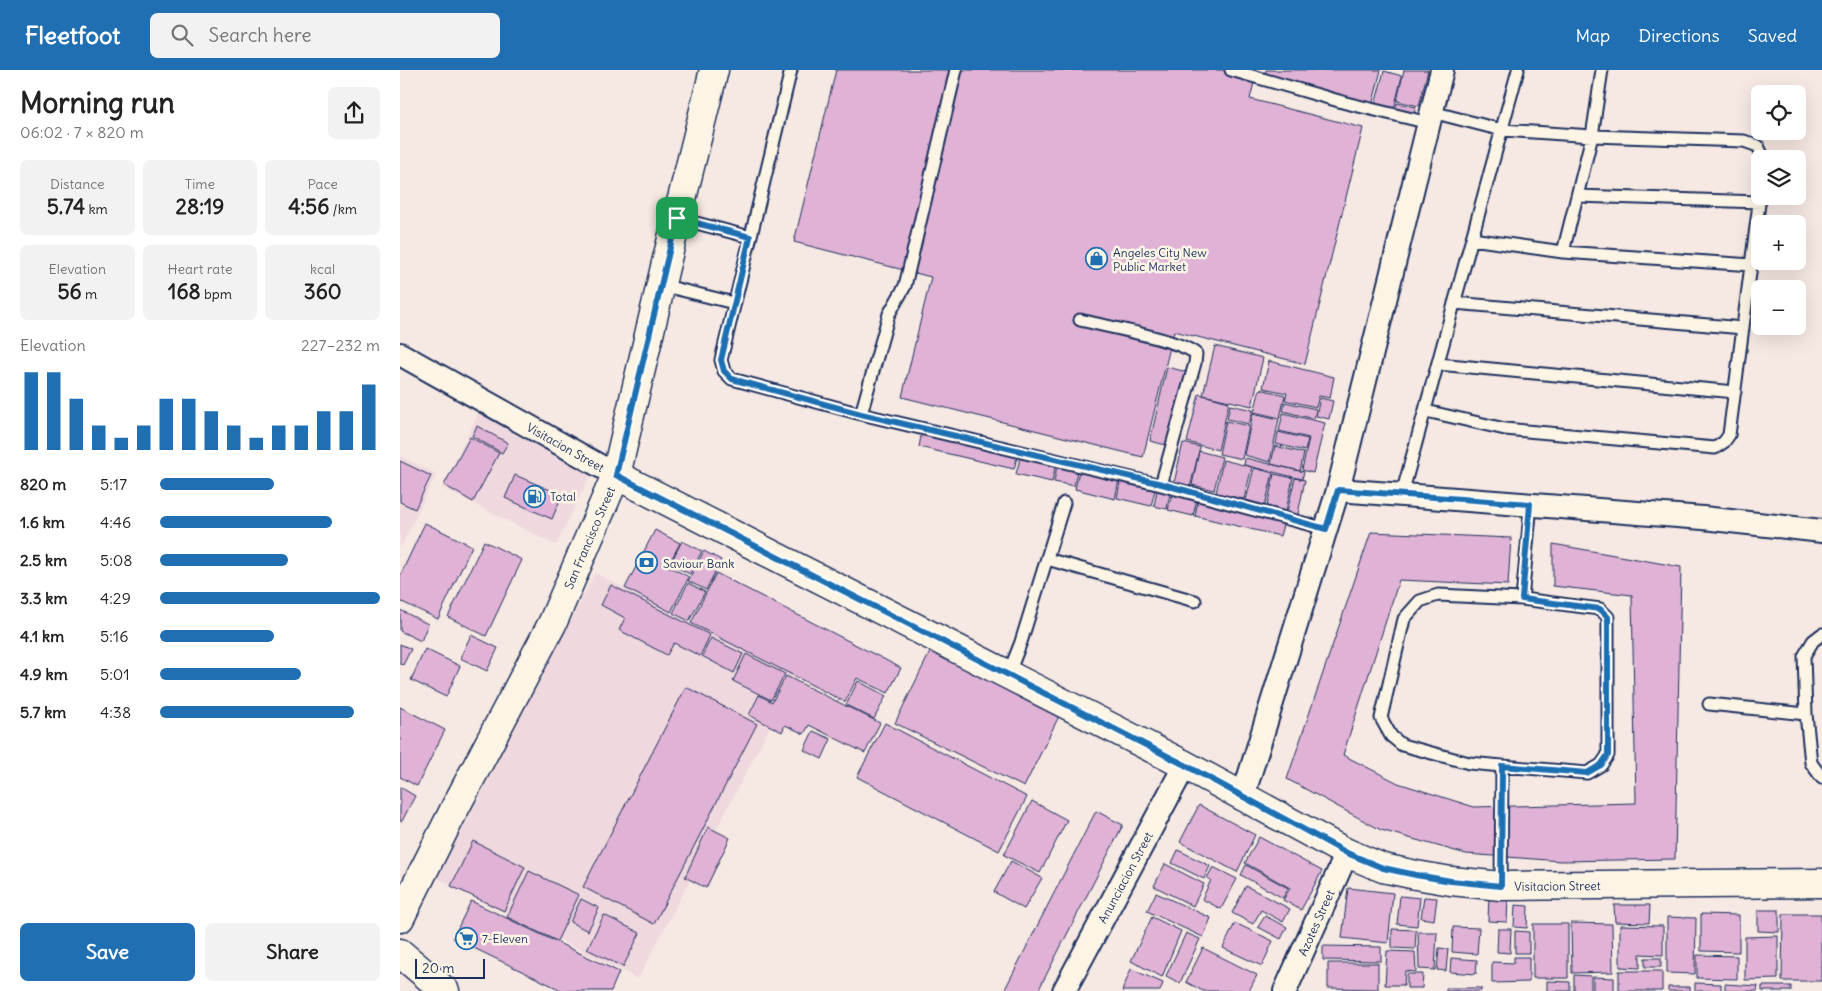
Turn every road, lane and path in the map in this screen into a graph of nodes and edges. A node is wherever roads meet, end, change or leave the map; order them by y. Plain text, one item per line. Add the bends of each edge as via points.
1 (714, 70) edge
2 (790, 70) edge
3 (956, 70) edge
4 (1231, 70) edge
5 (1442, 70) edge
6 (1518, 70) edge
7 (1602, 70) edge
8 (1430, 117) junction
9 (1502, 130) junction
10 (1592, 136) junction
11 (1760, 150) edge
12 (1577, 196) junction
13 (1751, 199) edge
14 (677, 218) junction
15 (750, 237) junction
16 (1472, 239) junction
17 (1562, 252) junction
18 (1751, 265) edge
19 (1751, 270) edge
20 (661, 285) junction
21 (734, 303) junction
22 (1454, 303) junction
23 (1080, 320) dead end
24 (1743, 328) junction
25 (400, 354) edge
26 (1438, 364) junction
27 (1735, 392) junction
28 (1426, 411) junction
29 (861, 414) junction
30 (616, 475) junction
31 (1162, 484) junction
32 (1338, 490) junction
33 (1402, 494) junction
34 (1064, 503) dead end
35 (1530, 504) junction
36 (1326, 529) junction
37 (1822, 531) edge
38 (1047, 559) junction
39 (1522, 599) junction
40 (1195, 601) dead end
41 (1822, 634) edge
42 (1008, 675) junction
43 (1709, 704) dead end
44 (1806, 714) junction
45 (1185, 765) junction
46 (1502, 766) junction
47 (1822, 778) edge
48 (1244, 796) junction
49 (1347, 853) junction
50 (1822, 883) edge
51 (1501, 886) junction
52 (400, 918) edge
53 (400, 953) edge
54 (445, 991) edge
55 (1064, 991) edge
56 (1285, 991) edge

1 - 14 street, San Francisco Street
2 - 15 lane
3 - 29 lane via 905,286 889,314
4 - 8 lane via 1346,102
5 - 8 street
6 - 9 lane
7 - 10 lane
8 - 9 lane
8 - 32 street
9 - 10 lane
9 - 16 lane
10 - 11 lane via 1744,141 1758,146
10 - 12 lane
12 - 13 lane
12 - 17 lane
14 - 15 lane
14 - 20 street, San Francisco Street
15 - 21 lane
16 - 17 lane
16 - 22 lane
17 - 18 lane
19 - 24 lane
20 - 21 lane
20 - 30 street, San Francisco Street
21 - 29 lane via 721,360 724,371 732,379
22 - 24 lane
22 - 26 lane
23 - 31 lane via 1176,343 1196,354
24 - 27 lane
25 - 30 street, Visitacion Street
26 - 27 lane
26 - 28 lane
27 - 28 lane via 1729,435 1715,448 1505,429
28 - 33 lane
29 - 31 lane
30 - 42 street, Visitacion Street
30 - 52 street, San Francisco Street via 552,624
31 - 36 lane
32 - 33 street
32 - 36 street
33 - 35 street
34 - 38 lane
35 - 37 street
35 - 39 lane
36 - 48 street
38 - 40 lane
38 - 42 lane
39 - 46 lane via 1600,609 1608,617 1608,755 1601,765 1587,773
39 - 46 lane via 1438,595 1420,602 1404,619 1381,718 1391,736 1402,745 1469,763
41 - 44 lane via 1804,656
42 - 45 street, Visitacion Street
43 - 44 lane
44 - 47 lane via 1811,763
45 - 48 street, Visitacion Street
45 - 55 street, Anunciacion Street
46 - 51 lane
48 - 49 street, Visitacion Street
49 - 51 street, Visitacion Street via 1383,868 1451,881
49 - 56 street, Azotes Street
50 - 51 street, Visitacion Street
53 - 54 street

